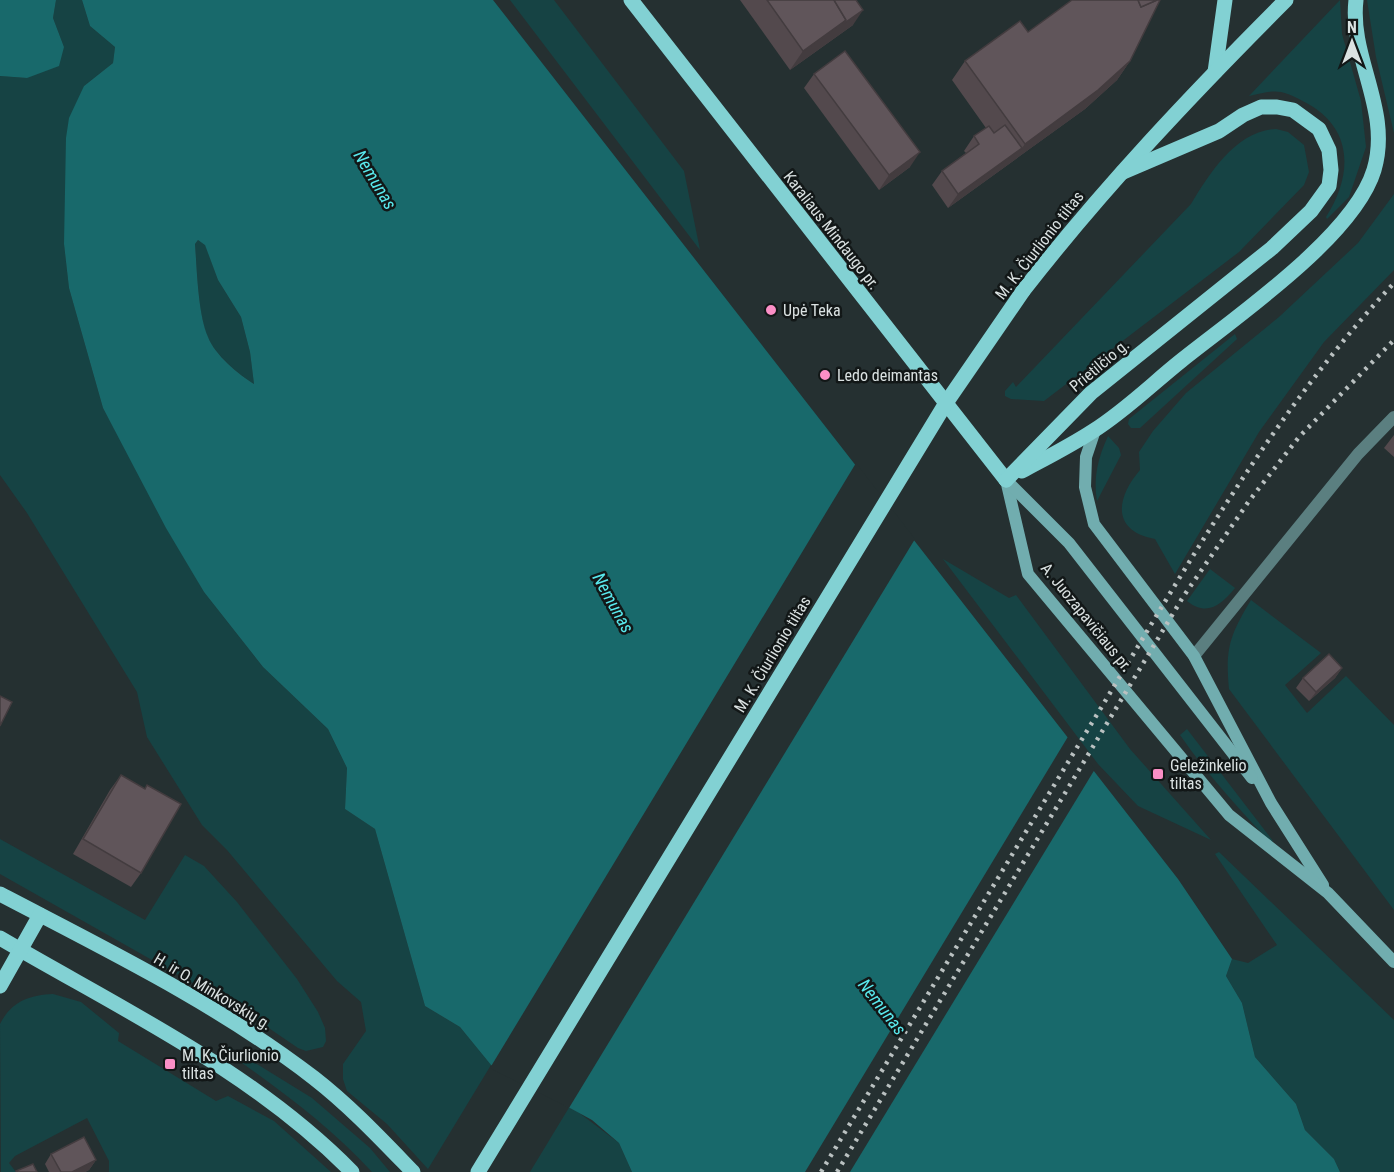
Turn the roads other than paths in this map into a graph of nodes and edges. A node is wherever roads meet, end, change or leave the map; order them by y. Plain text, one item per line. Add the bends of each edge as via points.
1 (631, 0) edge
2 (1225, 0) edge
3 (1286, 0) edge
4 (1356, 0) edge
5 (1215, 72) junction
6 (1122, 172) junction
7 (1394, 417) edge
8 (1095, 430) junction
9 (1006, 480) junction
10 (1194, 656) junction
11 (1271, 803) junction
12 (0, 894) edge
13 (1328, 894) junction
14 (40, 915) junction
15 (0, 938) edge
16 (22, 951) junction
17 (1394, 962) edge
18 (0, 986) edge
19 (352, 1172) edge
20 (413, 1172) edge
21 (478, 1172) edge

1 - 9 main road, Karaliaus Mindaugo pr.
2 - 5 main road
3 - 5 main road
4 - 8 main road via 1359,50 1377,110 1378,144 1365,191 1340,225 1306,259
5 - 6 main road
6 - 9 main road, Prietilčio g. via 1219,131 1261,107 1277,106 1293,110 1319,129 1329,150 1331,170 1329,186 1311,211 1272,248 1090,393
6 - 21 main road, M. K. Čiurlionio tiltas, bridge via 1023,291 946,403
7 - 10 street via 1358,454
8 - 9 main road
8 - 10 main road, A. Juozapavičiaus pr. via 1086,457 1085,487 1094,524
9 - 11 main road, A. Juozapavičiaus pr. via 1069,543
9 - 13 main road, A. Juozapavičiaus pr. via 1028,574 1229,815
10 - 11 main road, A. Juozapavičiaus pr.
11 - 13 main road, A. Juozapavičiaus pr.
12 - 14 main road, H. ir O. Minkovskių g.
13 - 17 main road, A. Juozapavičiaus pr.
14 - 16 main road
14 - 20 main road, H. ir O. Minkovskių g. via 131,962 277,1051 361,1118
15 - 16 main road
16 - 18 main road
16 - 19 main road via 194,1050 278,1106

